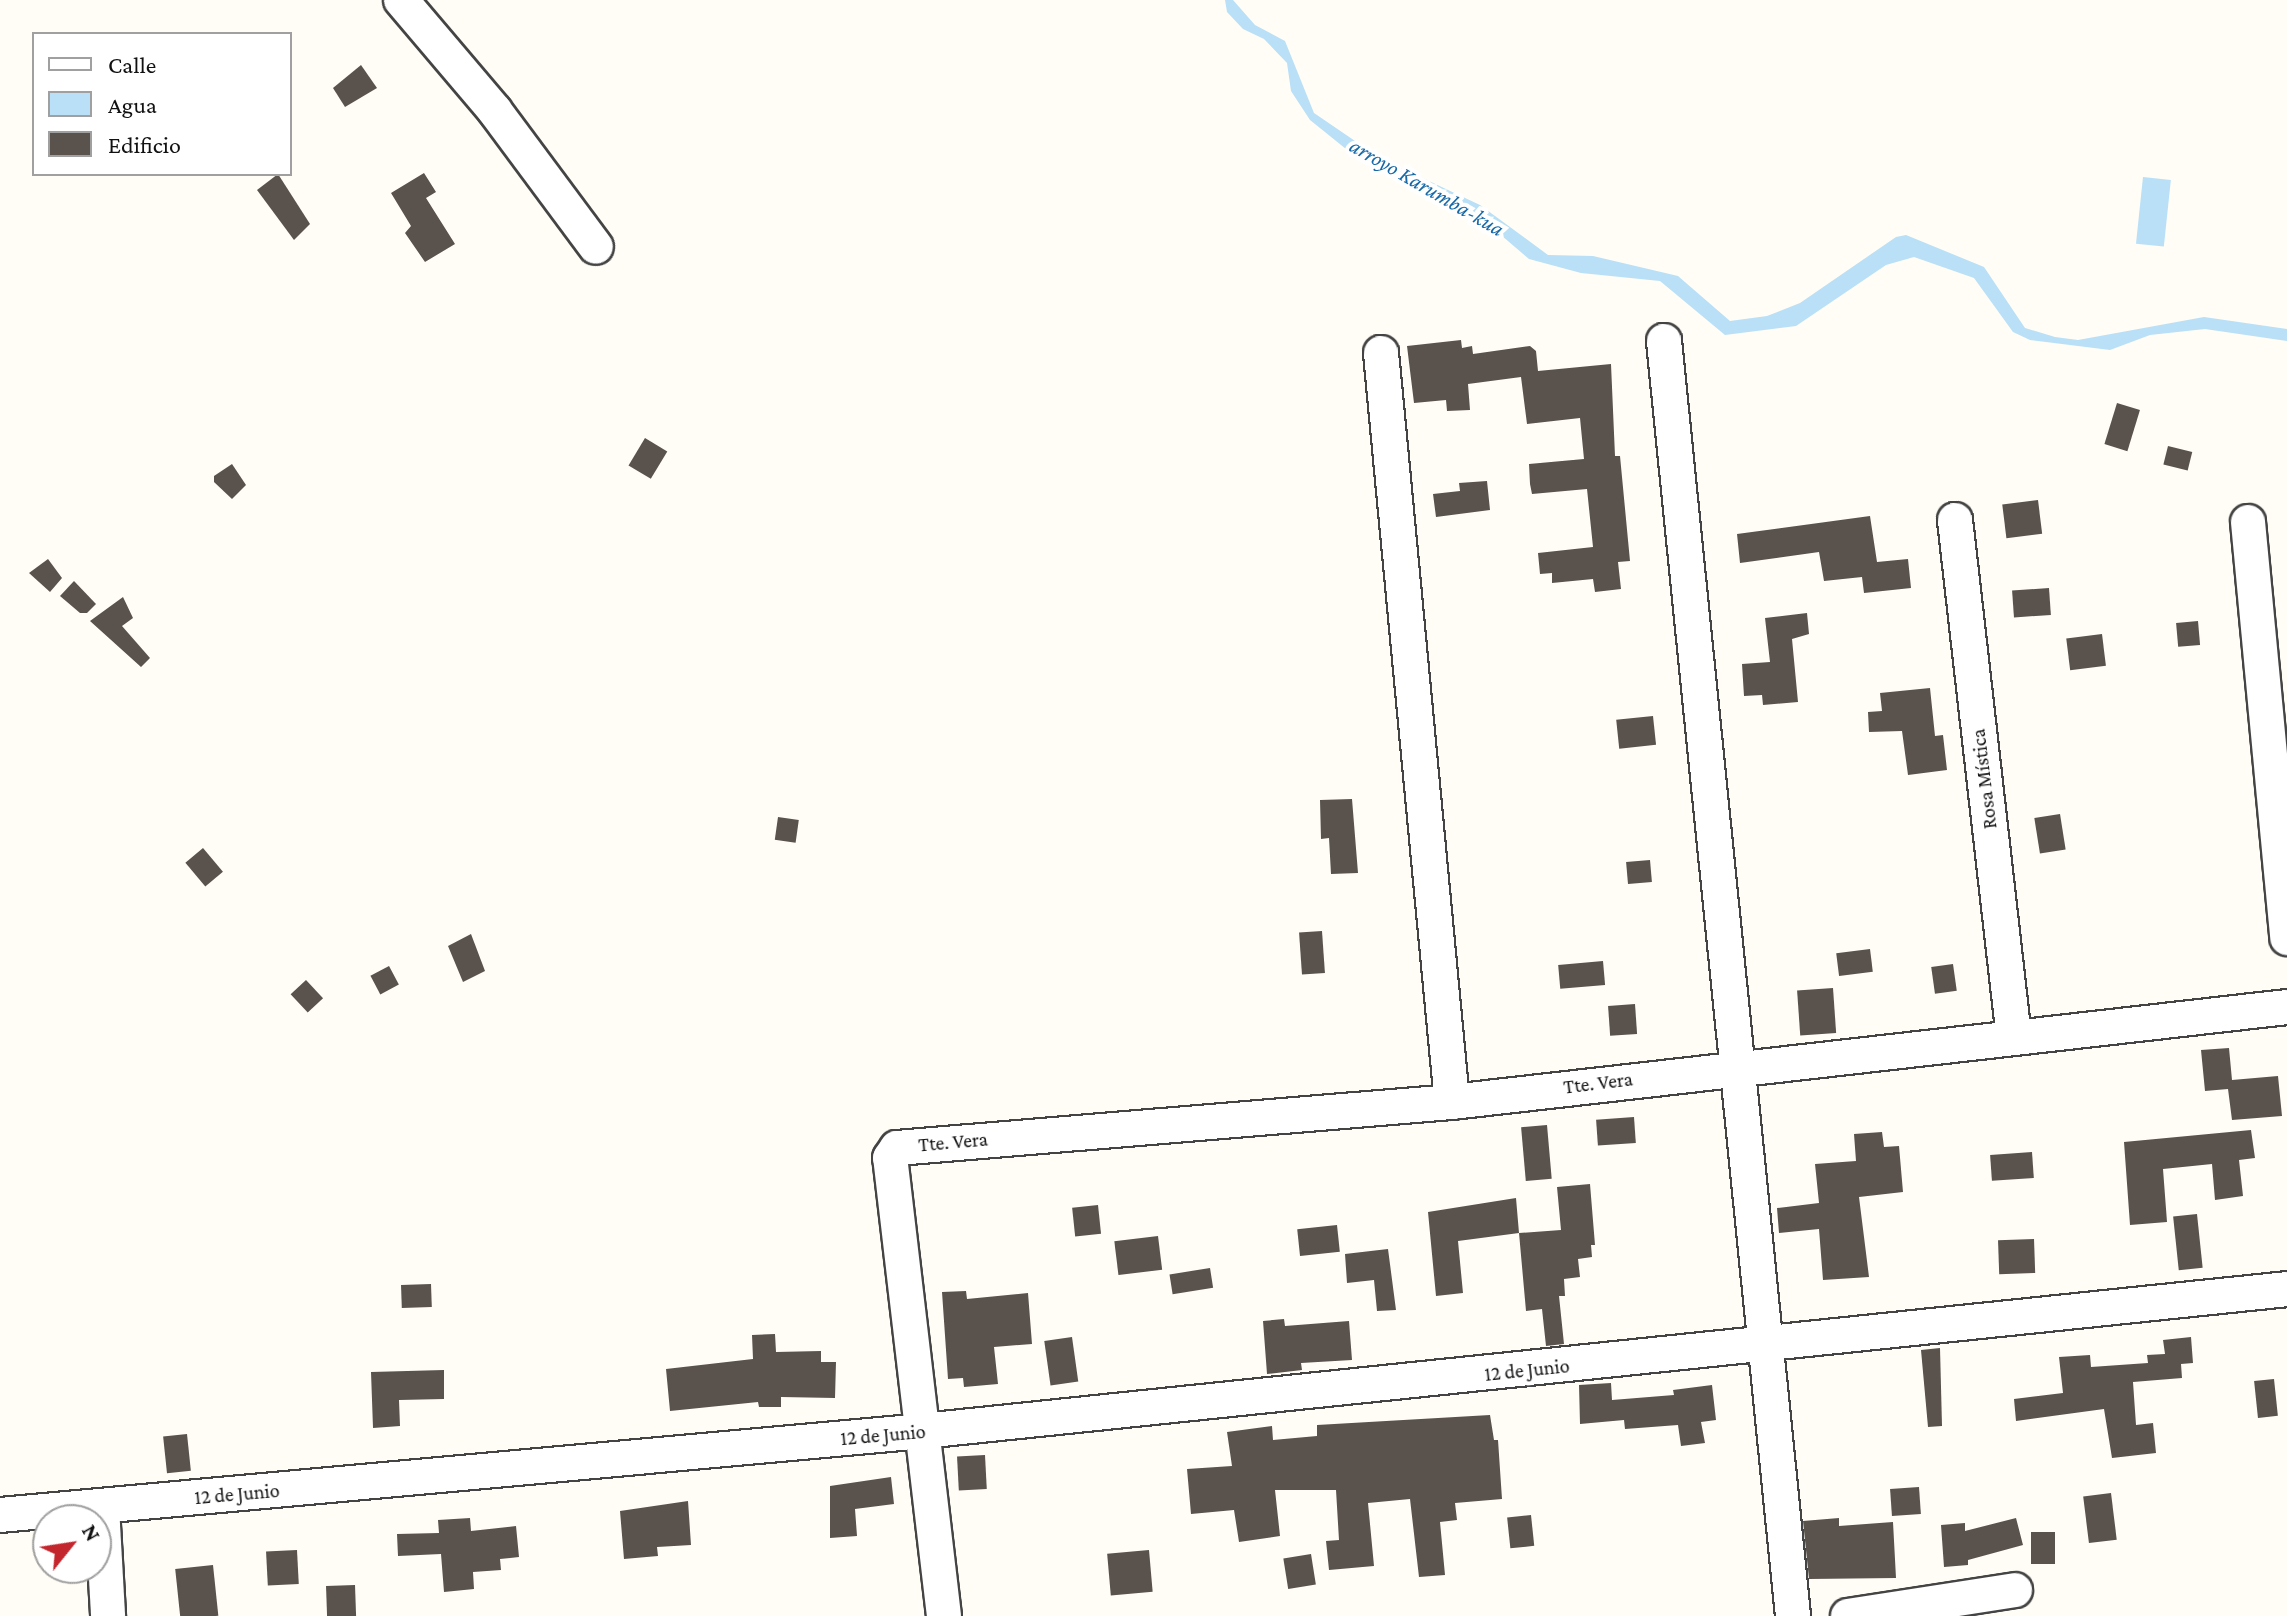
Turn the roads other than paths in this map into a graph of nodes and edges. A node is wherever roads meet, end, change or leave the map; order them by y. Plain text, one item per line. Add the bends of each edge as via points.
1 (401, 0) edge
2 (596, 247) dead end
3 (1664, 341) dead end
4 (1381, 353) dead end
5 (1955, 520) dead end
6 (2248, 522) dead end
7 (2287, 938) edge
8 (2287, 1007) edge
9 (2014, 1038) junction
10 (1735, 1066) junction
11 (1452, 1102) junction
12 (2287, 1289) edge
13 (1765, 1347) junction
14 (923, 1431) junction
15 (112, 1506) edge
16 (32, 1512) edge
17 (0, 1515) edge
18 (106, 1584) edge
19 (2015, 1590) dead end
20 (108, 1616) edge
21 (944, 1616) edge
22 (1793, 1616) edge
23 (1848, 1616) edge

1 - 2 street via 495,111
3 - 10 street
4 - 11 street
5 - 9 street, Rosa Mística
6 - 7 street
8 - 9 street, Tte. Vera
9 - 10 street, Tte. Vera
10 - 11 street, Tte. Vera
10 - 13 street
11 - 14 street, Tte. Vera via 897,1148 890,1158
12 - 13 street, 12 de Junio
13 - 14 street, 12 de Junio
13 - 22 street
14 - 15 street, 12 de Junio
14 - 21 street
16 - 17 street, 12 de Junio
18 - 20 street
19 - 23 street

